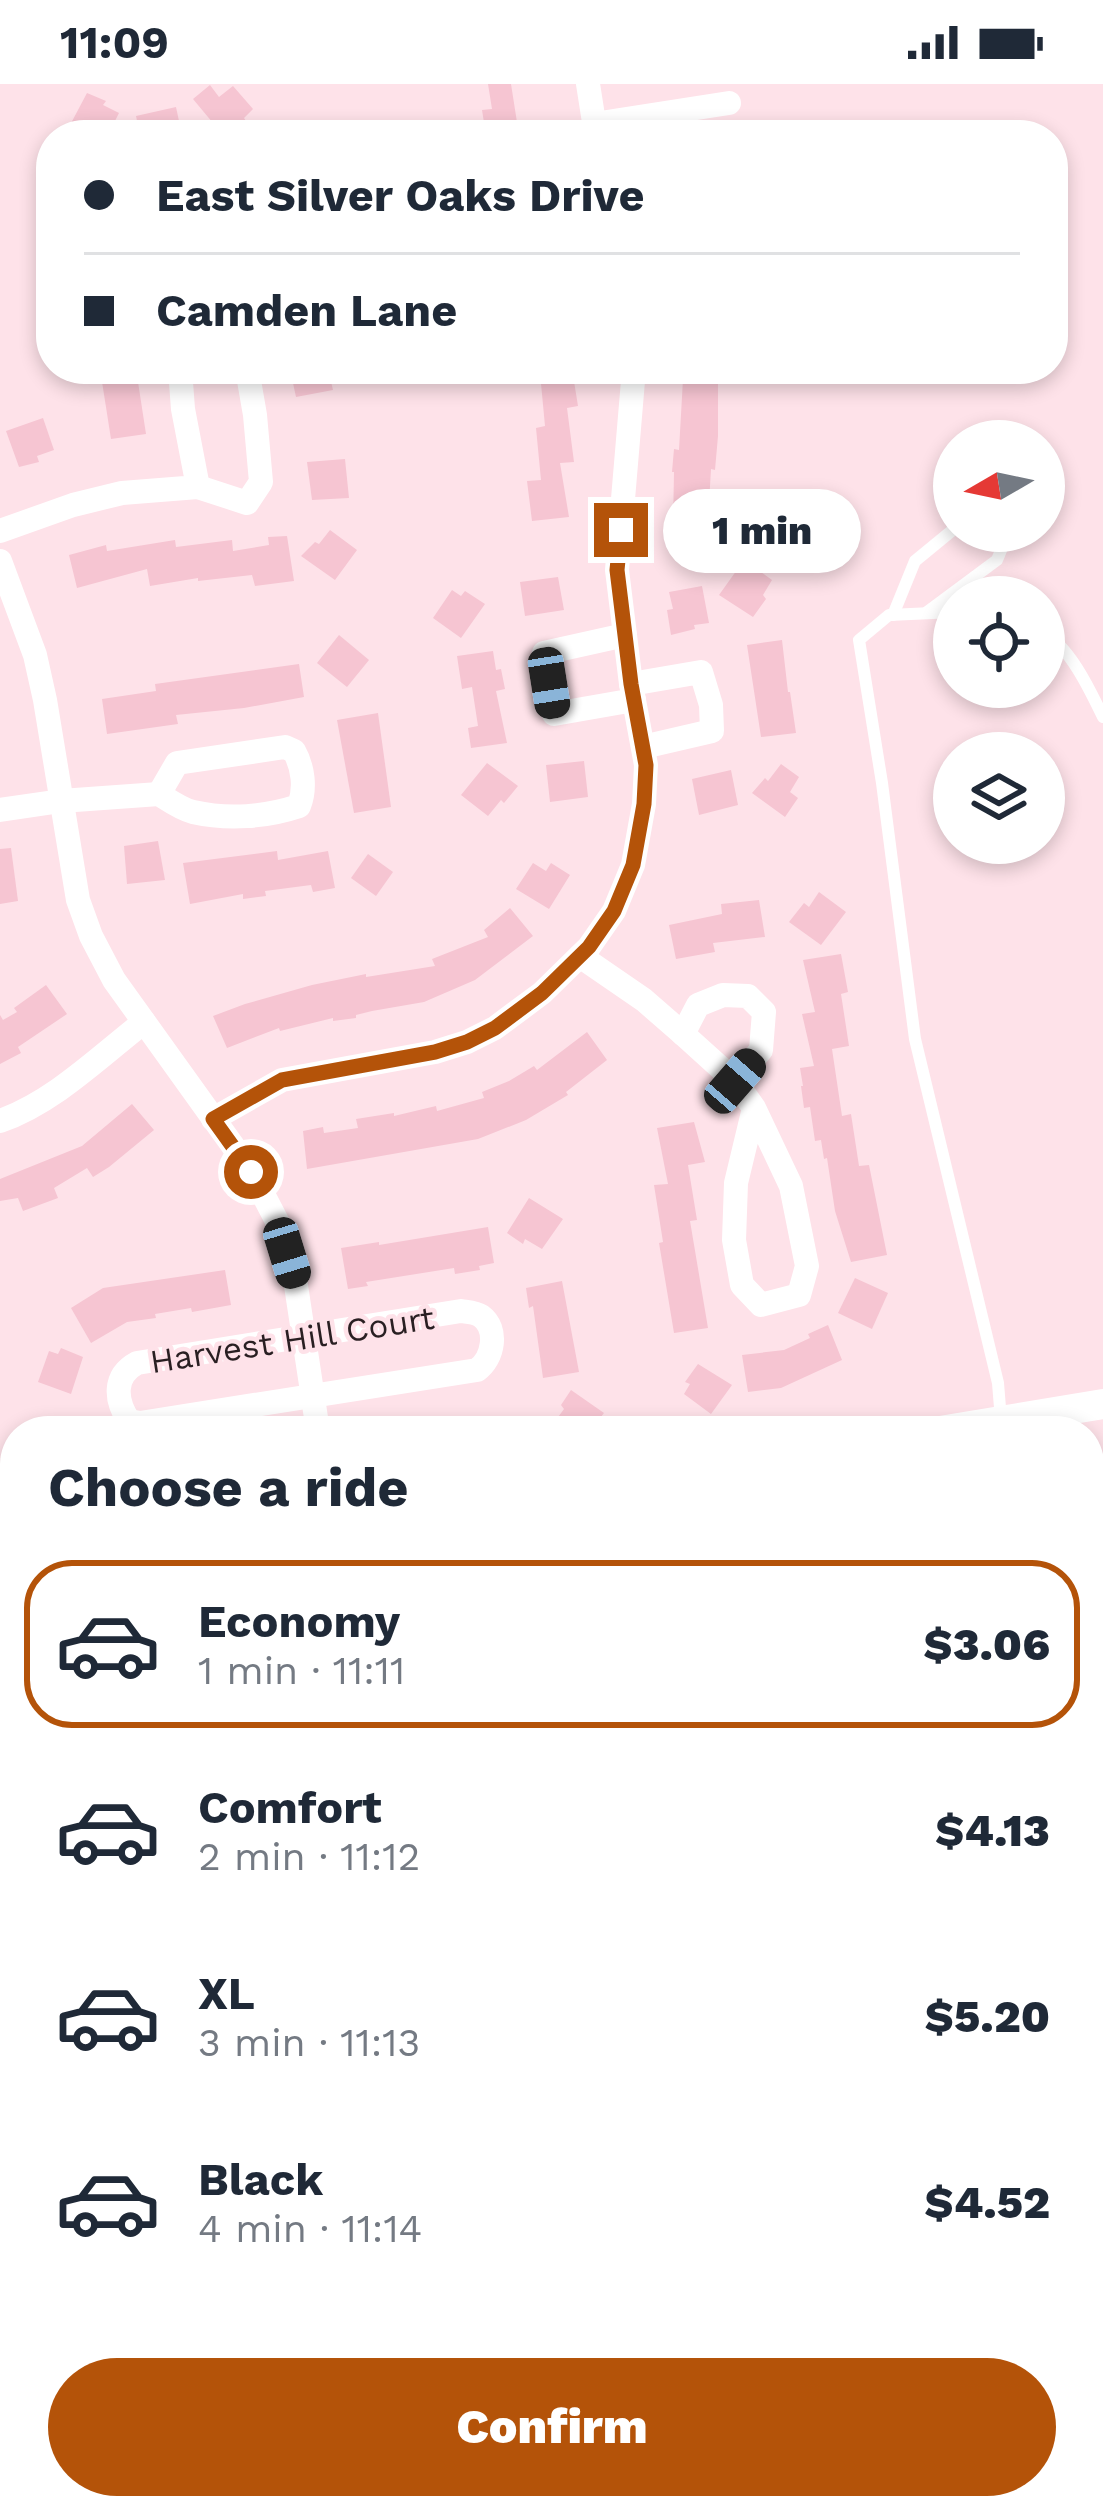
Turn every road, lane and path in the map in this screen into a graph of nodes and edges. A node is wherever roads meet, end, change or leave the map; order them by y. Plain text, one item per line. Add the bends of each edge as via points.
1 (588, 84) edge
2 (729, 103) dead end
3 (594, 120) edge
4 (641, 120) edge
5 (181, 384) edge
6 (249, 384) edge
7 (633, 384) edge
8 (198, 487) junction
9 (0, 531) edge
10 (933, 546) edge
11 (1000, 552) edge
12 (0, 561) edge
13 (933, 613) edge
14 (925, 614) junction
15 (893, 615) junction
16 (625, 635) junction
17 (1065, 653) edge
18 (632, 692) junction
19 (1103, 717) edge
20 (643, 747) junction
21 (159, 794) junction
22 (61, 801) junction
23 (0, 810) edge
24 (580, 956) junction
25 (144, 1022) junction
26 (683, 1034) junction
27 (735, 1081) junction
28 (754, 1108) junction
29 (213, 1119) junction
30 (0, 1121) edge
31 (304, 1336) junction
32 (314, 1397) junction
33 (1103, 1404) edge
34 (127, 1416) edge
35 (187, 1416) edge
36 (316, 1416) edge
37 (1001, 1416) edge
38 (1026, 1416) edge

1 - 3 street
2 - 4 street
5 - 8 street
6 - 8 street via 261,482 248,503
7 - 16 street via 617,570
8 - 9 street via 122,493
10 - 15 lane via 915,561
11 - 14 lane
12 - 22 street via 35,655
13 - 14 lane
14 - 15 lane
15 - 37 lane via 859,640 916,1039
16 - 18 street
16 - 18 street via 544,652 554,714
17 - 19 lane
18 - 20 street
18 - 20 street via 701,672 710,705 712,731
20 - 24 street via 633,865 614,911
21 - 21 street via 177,763 285,747 298,758 304,795 299,806 235,817 190,812
21 - 22 street
22 - 23 street
22 - 25 street via 91,936
24 - 26 street
24 - 29 street via 542,993 467,1042 282,1080
25 - 29 street
25 - 30 street via 49,1096
26 - 27 street
26 - 27 street via 698,1004 748,996 764,1012 761,1050
27 - 28 street
28 - 28 street via 791,1186 807,1266 799,1295 761,1305 742,1285 734,1240 736,1183
29 - 31 street via 280,1228
31 - 32 street
31 - 32 street, Harvest Hill Court via 460,1311 482,1316 491,1338 492,1353 477,1370
31 - 34 street, Harvest Hill Court via 137,1363 118,1382
32 - 35 street, Harvest Hill Court
32 - 36 street
33 - 38 street

